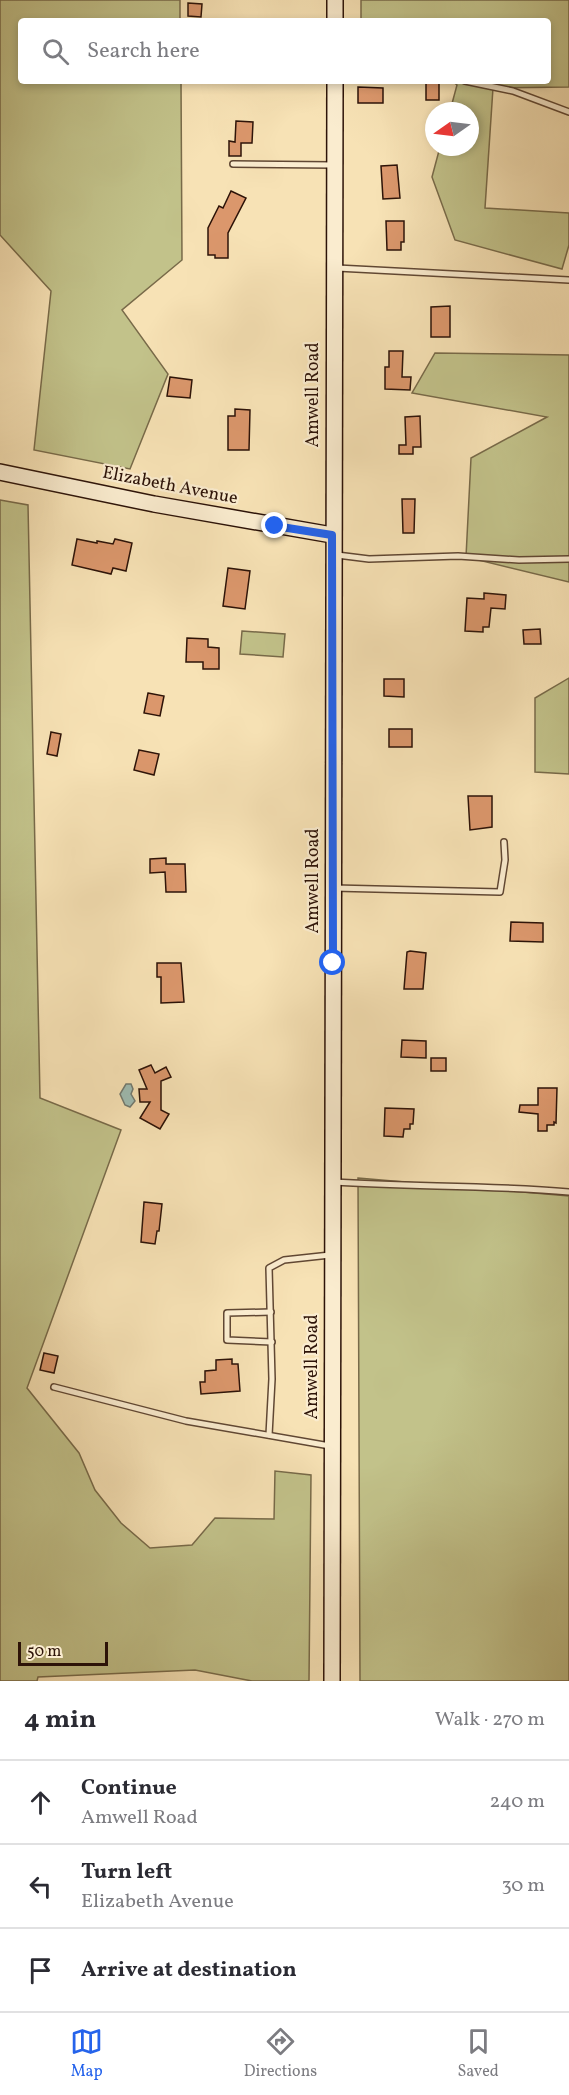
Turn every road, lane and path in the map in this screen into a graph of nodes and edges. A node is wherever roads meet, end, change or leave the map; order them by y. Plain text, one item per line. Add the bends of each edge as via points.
1 (335, 0) edge
2 (335, 18) edge
3 (335, 84) edge
4 (479, 84) edge
5 (569, 112) edge
6 (233, 164) dead end
7 (334, 165) junction
8 (333, 268) junction
9 (569, 280) edge
10 (0, 472) edge
11 (332, 535) junction
12 (333, 554) junction
13 (569, 559) edge
14 (504, 842) dead end
15 (333, 888) junction
16 (332, 1182) junction
17 (569, 1192) edge
18 (332, 1255) junction
19 (271, 1312) junction
20 (272, 1342) junction
21 (54, 1387) dead end
22 (269, 1435) junction
23 (332, 1446) junction
24 (332, 1681) edge

1 - 2 main road
3 - 7 main road, Amwell Road
4 - 5 lane via 513,91
6 - 7 lane
7 - 8 main road, Amwell Road
8 - 9 lane
8 - 11 main road, Amwell Road
10 - 11 main road, Elizabeth Avenue
11 - 12 main road, Amwell Road
12 - 13 lane via 369,559
12 - 15 main road, Amwell Road
14 - 15 lane via 500,892
15 - 16 main road, Amwell Road
16 - 17 lane
16 - 18 main road, Amwell Road
18 - 19 lane via 284,1260 269,1268
18 - 23 main road, Amwell Road
19 - 20 lane
19 - 20 lane via 226,1313 227,1340
20 - 22 lane
21 - 22 lane via 186,1421
22 - 23 lane
23 - 24 main road, Amwell Road

